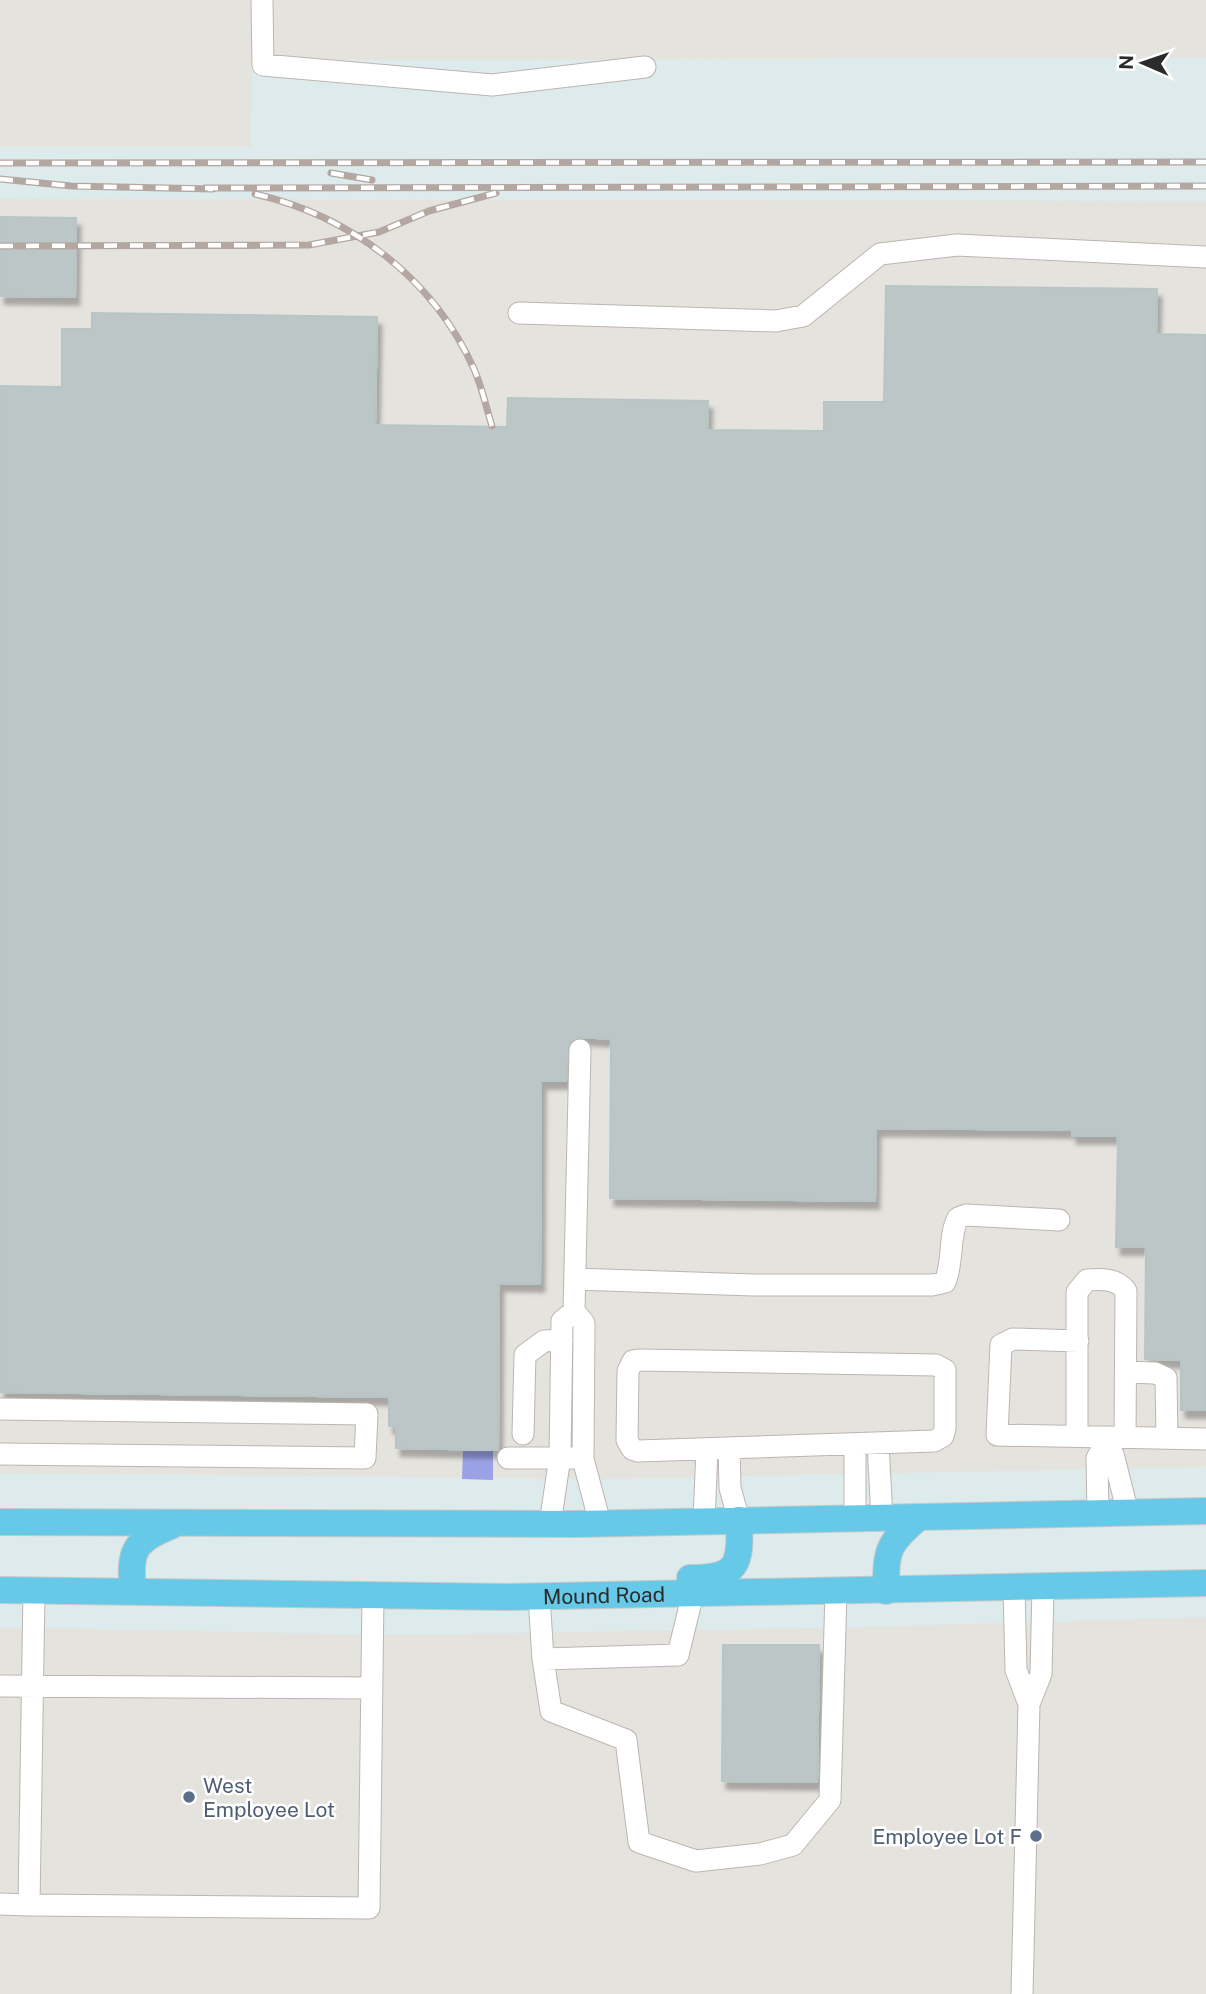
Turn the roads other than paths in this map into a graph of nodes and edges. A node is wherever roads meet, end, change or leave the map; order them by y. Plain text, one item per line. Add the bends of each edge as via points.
1 (262, 0) edge
2 (645, 67) dead end
3 (1206, 257) edge
4 (519, 313) dead end
5 (580, 1050) dead end
6 (1059, 1220) dead end
7 (575, 1279) junction
8 (574, 1311) junction
9 (562, 1340) junction
10 (1078, 1341) junction
11 (562, 1365) junction
12 (583, 1365) junction
13 (1126, 1372) junction
14 (0, 1409) edge
15 (523, 1434) dead end
16 (1077, 1436) junction
17 (1125, 1437) junction
18 (1167, 1438) junction
19 (1206, 1439) edge
20 (1104, 1442) junction
21 (855, 1444) junction
22 (877, 1444) junction
23 (729, 1448) junction
24 (707, 1449) junction
25 (0, 1454) edge
26 (560, 1457) junction
27 (508, 1458) dead end
28 (583, 1459) junction
29 (1206, 1511) edge
30 (1098, 1513) junction
31 (1128, 1513) junction
32 (919, 1517) junction
33 (855, 1518) junction
34 (881, 1518) junction
35 (739, 1520) junction
36 (704, 1521) junction
37 (0, 1522) edge
38 (600, 1523) junction
39 (176, 1524) junction
40 (550, 1524) junction
41 (1206, 1583) edge
42 (1043, 1587) junction
43 (1014, 1588) junction
44 (0, 1590) edge
45 (34, 1591) junction
46 (133, 1591) junction
47 (886, 1591) junction
48 (836, 1592) junction
49 (693, 1593) junction
50 (373, 1595) junction
51 (445, 1596) junction
52 (539, 1596) junction
53 (542, 1659) junction
54 (0, 1686) edge
55 (33, 1687) junction
56 (372, 1688) junction
57 (1029, 1704) junction
58 (0, 1905) edge
59 (29, 1905) junction
60 (1022, 1994) edge

1 - 2 lane via 263,65 492,85
3 - 4 lane via 957,245 880,254 803,316 776,321
5 - 7 lane
6 - 7 lane via 958,1218 950,1270 945,1282 932,1285
7 - 8 lane
8 - 9 lane via 562,1321
8 - 12 lane via 584,1323
9 - 11 lane
9 - 15 lane via 544,1341 525,1355
10 - 13 lane via 1077,1292 1081,1284 1095,1279 1122,1285 1127,1301
10 - 16 lane
10 - 16 lane via 1013,1339 1002,1345 997,1435
11 - 12 lane
11 - 26 lane
12 - 28 lane
13 - 17 lane
13 - 18 lane via 1166,1378
14 - 25 lane via 367,1414 365,1458
16 - 20 lane
17 - 18 lane
17 - 20 lane
18 - 19 lane
20 - 30 lane via 1097,1458
20 - 31 lane via 1113,1454
21 - 22 lane
21 - 23 lane
21 - 33 lane
22 - 24 lane via 934,1441 943,1436 945,1375 941,1366 633,1361 628,1371 627,1440 632,1449
22 - 34 lane
23 - 24 lane
23 - 35 lane via 730,1488
24 - 36 lane
26 - 27 lane
26 - 28 lane
26 - 40 lane
28 - 38 lane
29 - 31 main road
30 - 31 main road
30 - 32 main road
32 - 34 main road
32 - 47 main road via 893,1539 887,1551
33 - 34 main road
33 - 35 main road
35 - 36 main road
35 - 51 main road via 740,1552 728,1574 513,1580
36 - 38 main road
37 - 39 main road
38 - 40 main road
39 - 40 main road
39 - 46 main road via 146,1536 135,1549
41 - 42 main road, Mound Road
42 - 43 main road, Mound Road
42 - 57 lane via 1041,1674
43 - 47 main road, Mound Road
43 - 57 lane via 1016,1670
44 - 45 main road, Mound Road
45 - 46 main road, Mound Road
45 - 55 lane
46 - 50 main road, Mound Road
47 - 48 main road, Mound Road
48 - 49 main road, Mound Road
48 - 53 lane via 830,1800 793,1845 760,1853 696,1861 639,1842 626,1740 551,1711
49 - 52 main road, Mound Road
49 - 53 lane via 678,1655
50 - 51 main road, Mound Road
50 - 56 lane
51 - 52 main road, Mound Road
52 - 53 lane
54 - 55 lane
55 - 56 lane
55 - 59 lane
56 - 59 lane via 369,1908
57 - 60 lane
58 - 59 lane

